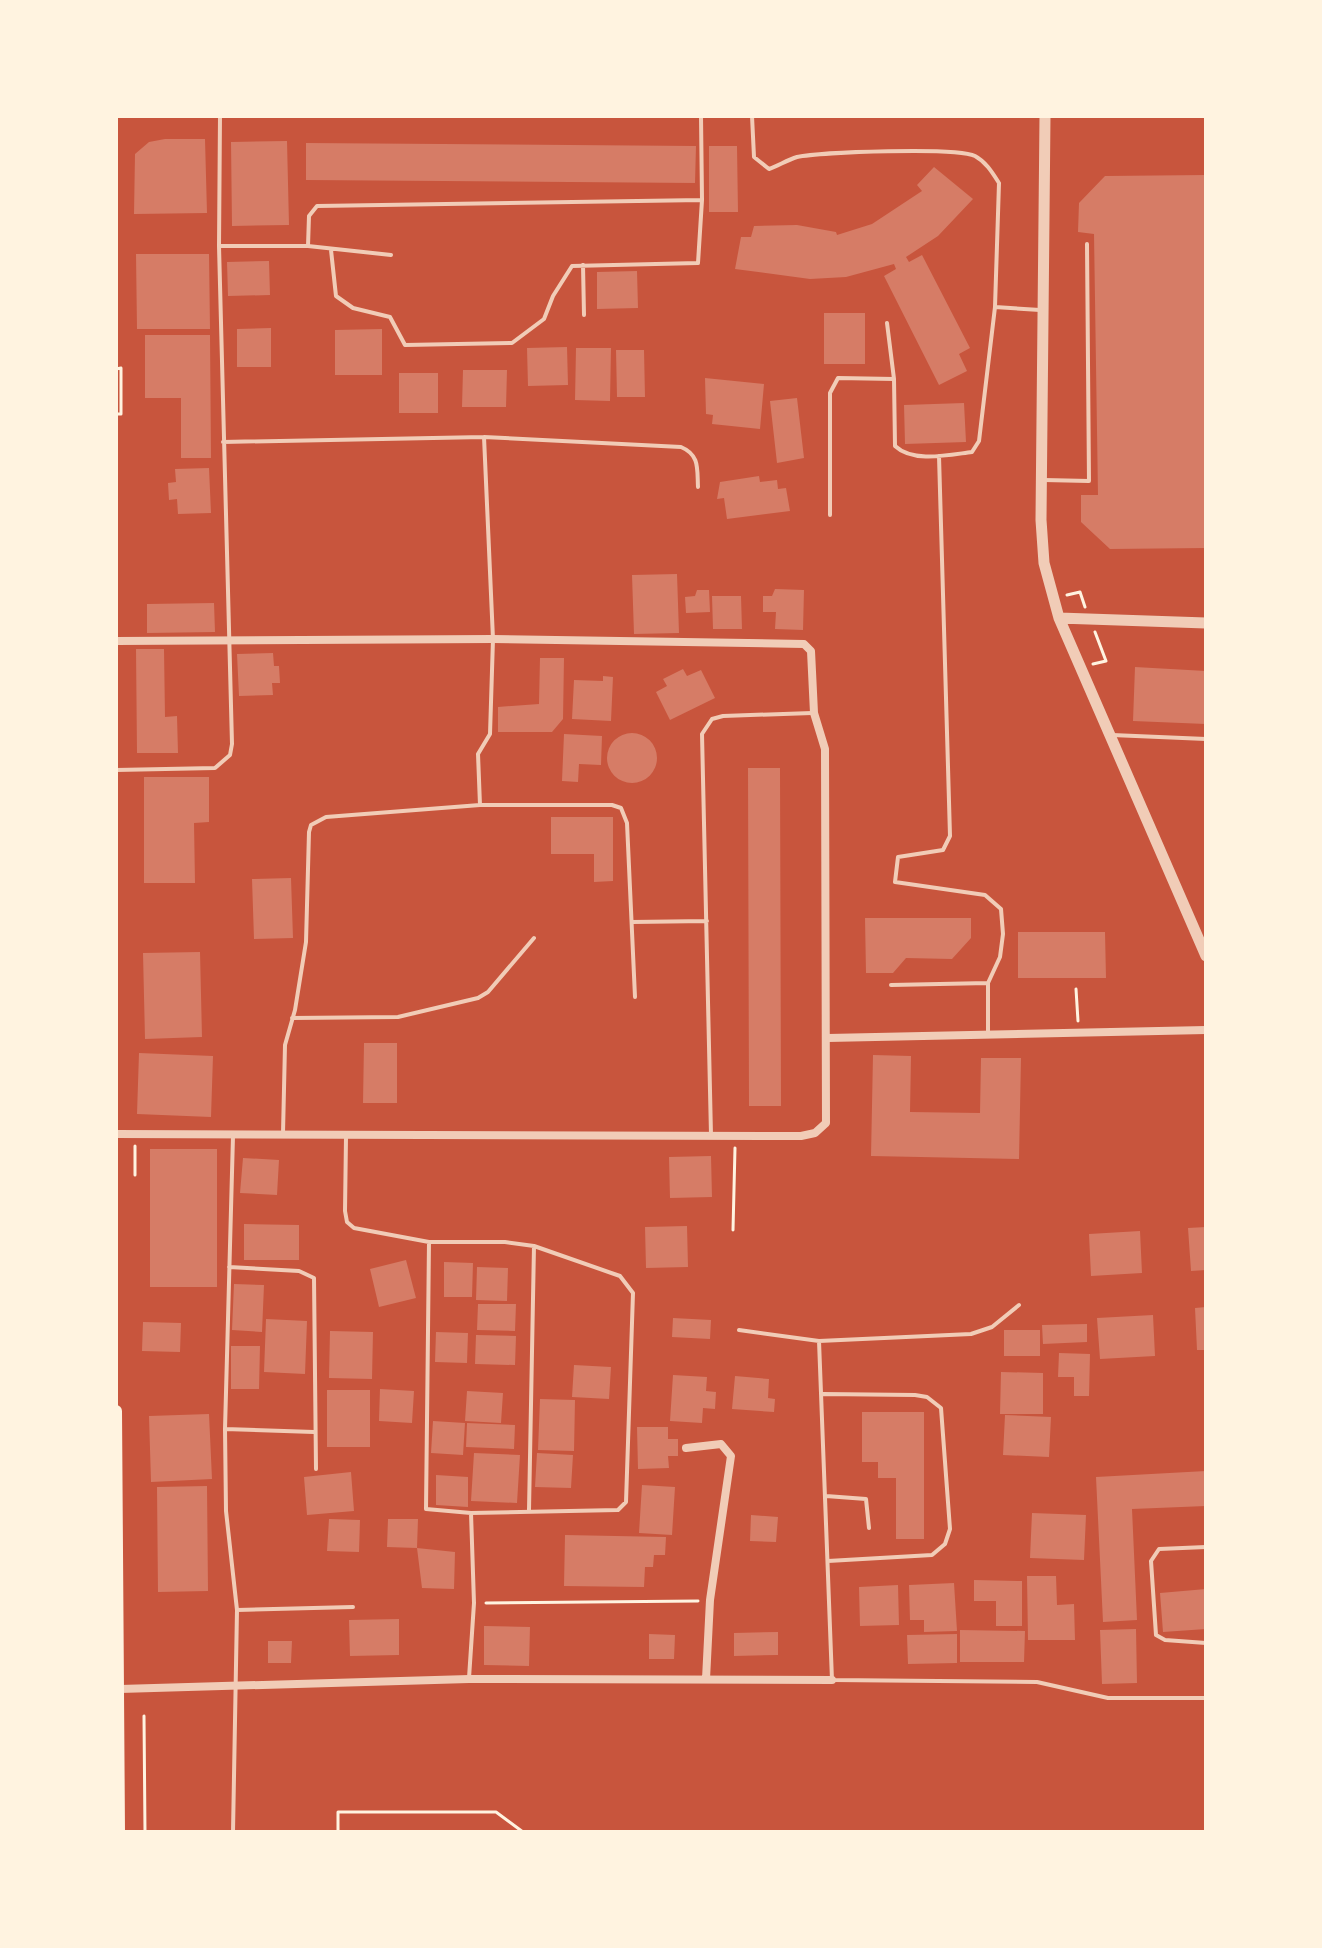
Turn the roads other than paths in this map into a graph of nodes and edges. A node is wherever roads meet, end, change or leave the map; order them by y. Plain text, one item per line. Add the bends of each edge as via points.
1 (220, 116) edge
2 (701, 116) edge
3 (752, 116) edge
4 (1045, 116) edge
5 (702, 200) junction
6 (1087, 244) dead end
7 (219, 246) junction
8 (308, 246) junction
9 (331, 250) junction
10 (391, 255) dead end
11 (583, 265) junction
12 (995, 307) junction
13 (1042, 310) junction
14 (584, 315) dead end
15 (887, 323) dead end
16 (894, 379) junction
17 (484, 437) junction
18 (223, 442) junction
19 (939, 456) junction
20 (1041, 480) junction
21 (698, 487) dead end
22 (830, 515) dead end
23 (1059, 618) junction
24 (1206, 623) edge
25 (230, 639) junction
26 (493, 639) junction
27 (116, 641) edge
28 (814, 713) junction
29 (1110, 735) junction
30 (1206, 739) edge
31 (116, 770) edge
32 (480, 805) junction
33 (707, 921) junction
34 (632, 922) junction
35 (534, 938) dead end
36 (1206, 956) edge
37 (988, 983) junction
38 (891, 985) dead end
39 (635, 997) dead end
40 (292, 1018) junction
41 (1206, 1030) edge
42 (988, 1033) junction
43 (828, 1038) junction
44 (116, 1134) edge
45 (233, 1136) junction
46 (283, 1136) junction
47 (346, 1137) junction
48 (711, 1137) junction
49 (429, 1242) junction
50 (534, 1246) junction
51 (229, 1267) junction
52 (1019, 1305) dead end
53 (739, 1330) dead end
54 (819, 1341) junction
55 (823, 1394) junction
56 (116, 1411) edge
57 (225, 1429) junction
58 (315, 1432) junction
59 (686, 1448) dead end
60 (316, 1469) dead end
61 (826, 1496) junction
62 (529, 1510) junction
63 (471, 1513) junction
64 (869, 1528) dead end
65 (1206, 1547) edge
66 (828, 1561) junction
67 (353, 1607) dead end
68 (237, 1610) junction
69 (1206, 1643) edge
70 (469, 1679) junction
71 (706, 1679) junction
72 (832, 1680) junction
73 (239, 1684) junction
74 (118, 1689) edge
75 (1206, 1698) edge
76 (119, 1832) edge
77 (233, 1832) edge

1 - 7 lane
2 - 5 lane
3 - 12 lane via 754,157 769,169 797,157 833,153 973,155 999,183
4 - 13 street
5 - 8 lane via 317,206 309,216
5 - 11 lane via 698,263
6 - 20 lane via 1089,481
7 - 8 lane
7 - 18 lane
8 - 9 lane
9 - 10 lane
9 - 11 lane via 336,296 353,308 390,317 399,338 414,347 512,343 544,319 572,266
11 - 14 lane
12 - 13 lane
12 - 19 lane via 979,441 972,452
13 - 20 street
15 - 16 lane
16 - 19 lane via 895,446 903,454
16 - 22 lane via 847,378 833,383
17 - 18 lane
17 - 21 lane via 681,447 697,460
17 - 26 lane
18 - 25 lane
19 - 37 lane via 950,836 943,850 898,857 895,882 978,893 997,902 1003,934
20 - 23 street via 1044,563
23 - 24 street
23 - 29 street
25 - 26 street
25 - 27 street
25 - 31 lane via 232,744 224,764
26 - 28 street via 797,642 807,646 811,656
26 - 32 lane via 490,734 478,754
28 - 33 lane via 723,716 712,719 704,730
28 - 43 street via 825,749
29 - 30 lane
29 - 36 street
32 - 34 lane via 621,808 627,823
32 - 40 lane via 326,817 311,825 306,942
33 - 34 lane
33 - 48 lane
34 - 39 lane
35 - 40 lane via 478,998 398,1017
37 - 38 lane
37 - 42 lane
40 - 46 lane via 285,1045
41 - 42 street
42 - 43 street
43 - 48 street via 826,1123 815,1133
44 - 45 street
45 - 46 street
45 - 51 lane
46 - 47 street
47 - 48 street
47 - 49 lane via 347,1222 354,1228
49 - 50 lane
49 - 63 lane via 424,1503 433,1511
50 - 62 lane
50 - 62 lane via 620,1276 633,1293 626,1502 618,1510
51 - 57 lane
51 - 58 lane via 299,1271 314,1278
52 - 54 lane via 992,1327 971,1334
53 - 54 lane
54 - 55 lane
55 - 61 lane
55 - 66 lane via 915,1395 941,1408 950,1529 945,1544 932,1555
56 - 74 main road
57 - 58 lane
57 - 68 lane via 226,1511
58 - 60 lane
59 - 71 street via 721,1444 731,1456 710,1600
61 - 64 lane via 866,1499
61 - 66 lane
62 - 63 lane
63 - 70 lane via 474,1603
65 - 69 lane via 1159,1549 1151,1561 1156,1635
66 - 72 lane
67 - 68 lane
68 - 73 lane
70 - 71 street
70 - 73 street
71 - 72 street
72 - 75 lane via 1037,1682 1108,1698
73 - 74 street
73 - 77 lane
74 - 76 main road

